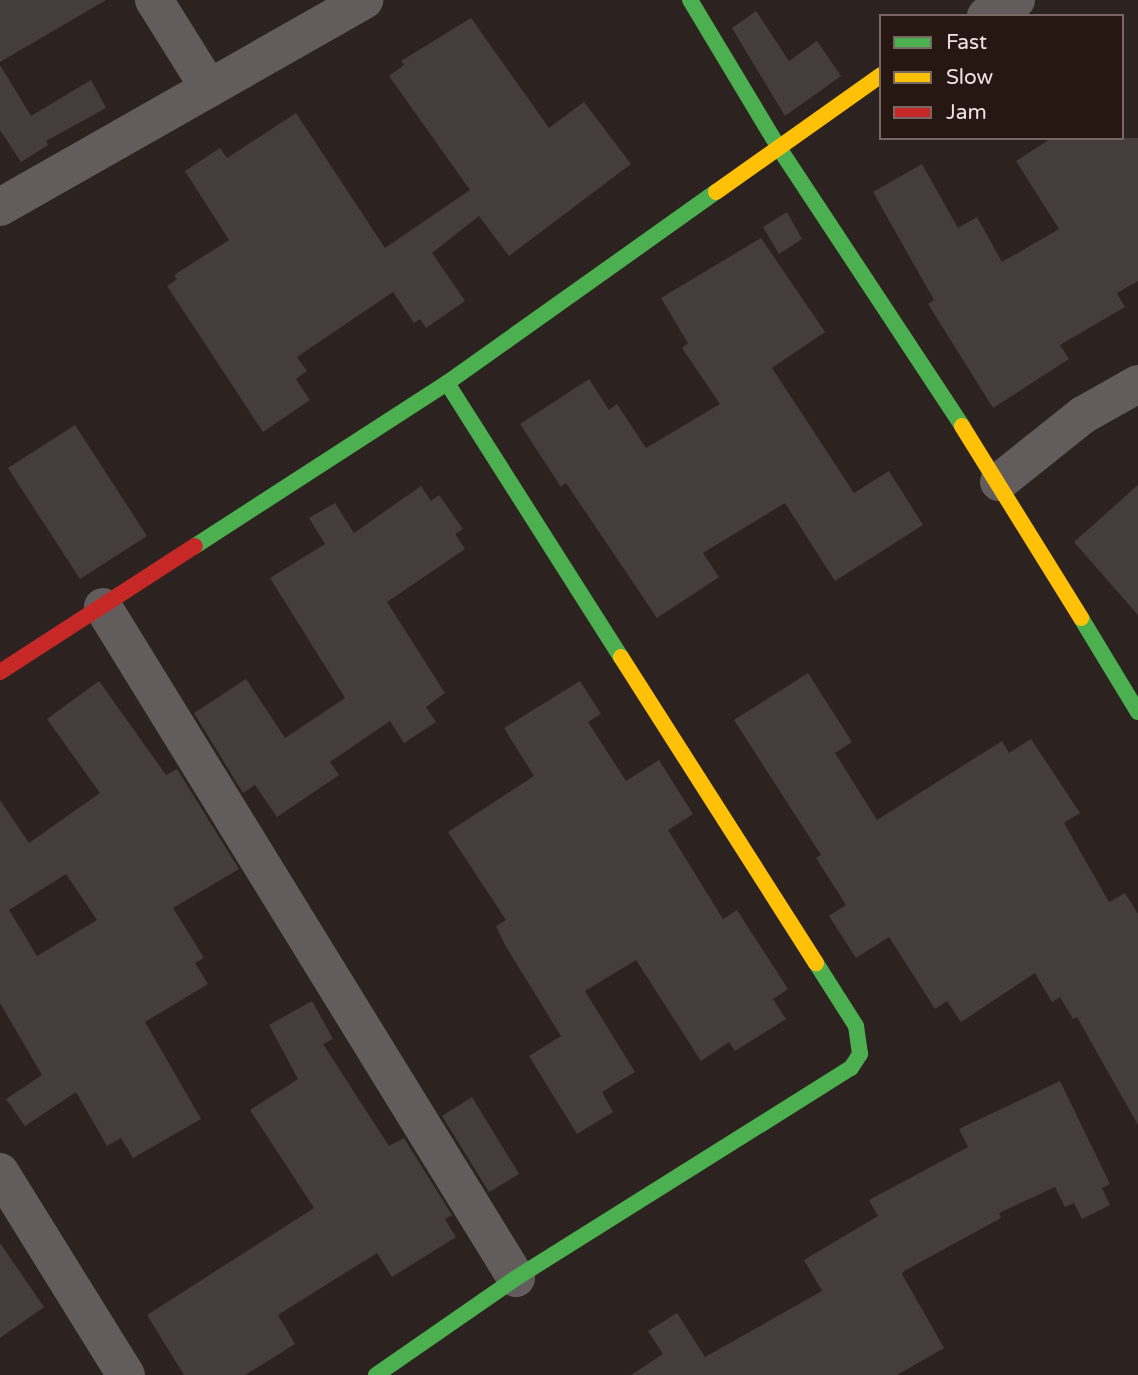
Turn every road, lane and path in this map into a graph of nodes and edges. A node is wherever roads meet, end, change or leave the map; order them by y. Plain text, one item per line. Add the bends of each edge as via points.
1 (154, 0) edge
2 (364, 0) edge
3 (690, 0) edge
4 (1016, 0) edge
5 (990, 14) edge
6 (879, 76) edge
7 (209, 88) junction
8 (777, 145) junction
9 (0, 207) edge
10 (447, 383) junction
11 (1138, 384) edge
12 (999, 482) junction
13 (103, 607) junction
14 (0, 672) edge
15 (1138, 712) edge
16 (0, 1172) edge
17 (516, 1278) junction
18 (126, 1375) edge
19 (376, 1375) edge

1 - 7 street
2 - 7 street
3 - 8 street
4 - 5 street
6 - 8 street
7 - 9 street
8 - 10 street
8 - 12 street
10 - 13 street
10 - 17 street via 856,1026 860,1054 851,1068
11 - 12 street via 1083,415
12 - 15 street
13 - 14 street
13 - 17 street
16 - 18 street
17 - 19 street

